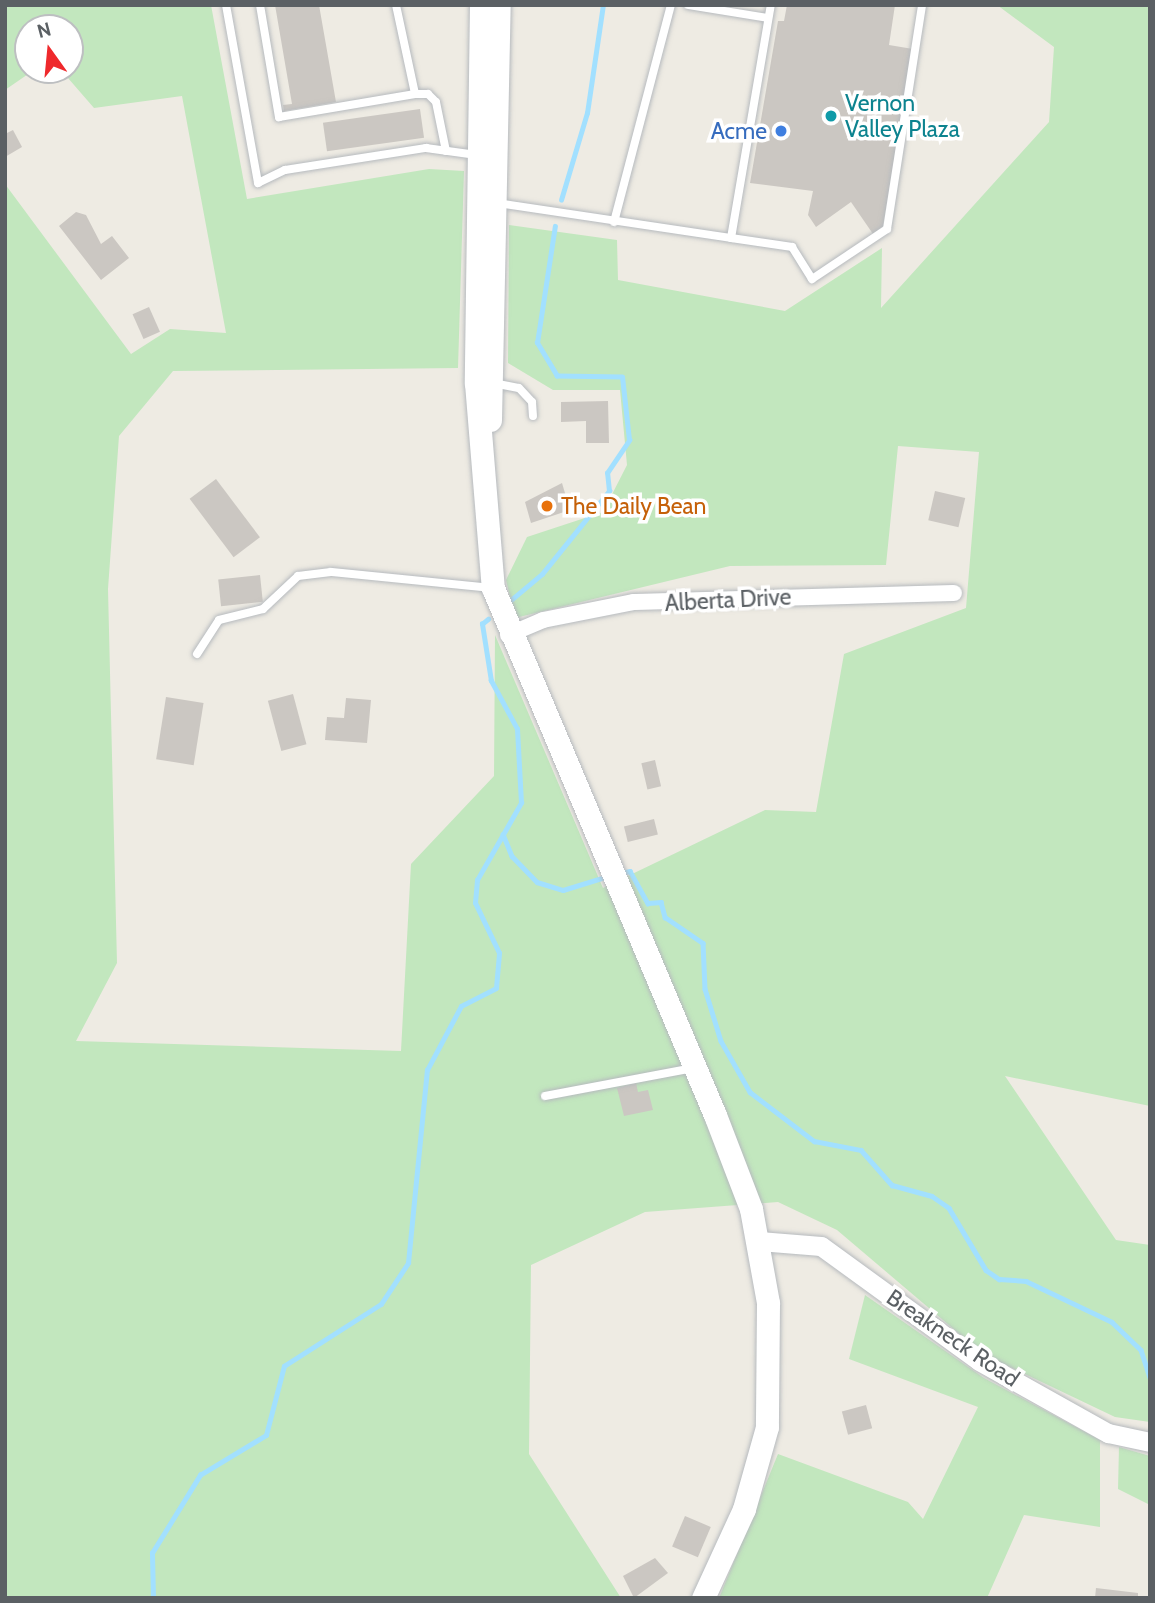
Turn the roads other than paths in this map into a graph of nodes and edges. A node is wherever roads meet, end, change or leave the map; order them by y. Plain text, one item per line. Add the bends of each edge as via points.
1 (226, 5) edge
2 (260, 5) edge
3 (396, 5) edge
4 (481, 5) edge
5 (499, 5) edge
6 (671, 5) edge
7 (688, 5) edge
8 (771, 5) edge
9 (922, 5) edge
10 (768, 18) junction
11 (415, 94) junction
12 (446, 151) junction
13 (479, 156) junction
14 (498, 204) junction
15 (614, 222) junction
16 (731, 238) junction
17 (485, 383) junction
18 (533, 416) dead end
19 (493, 588) junction
20 (954, 593) dead end
21 (508, 635) junction
22 (197, 654) dead end
23 (696, 1067) junction
24 (545, 1096) dead end
25 (759, 1241) junction
26 (1150, 1442) edge
27 (703, 1598) edge

1 - 12 lane via 258,183 285,170 426,148
2 - 11 lane via 279,117
3 - 11 lane
4 - 13 main road
5 - 14 main road
6 - 15 lane
7 - 10 lane
8 - 10 lane
9 - 16 lane via 887,229 812,279 792,247
10 - 16 lane
11 - 12 lane via 436,102
12 - 13 lane
13 - 17 main road
14 - 15 lane
14 - 17 main road
15 - 16 lane
17 - 18 lane via 519,388 532,402
17 - 19 main road via 484,507
19 - 21 main road
19 - 22 lane via 331,572 298,576 263,608 219,620
20 - 21 street, Alberta Drive via 634,602 556,617
21 - 23 main road
23 - 24 lane
23 - 25 main road
25 - 26 street, Breakneck Road via 821,1246 979,1361 1108,1433
25 - 27 main road via 770,1341 767,1427 744,1509

